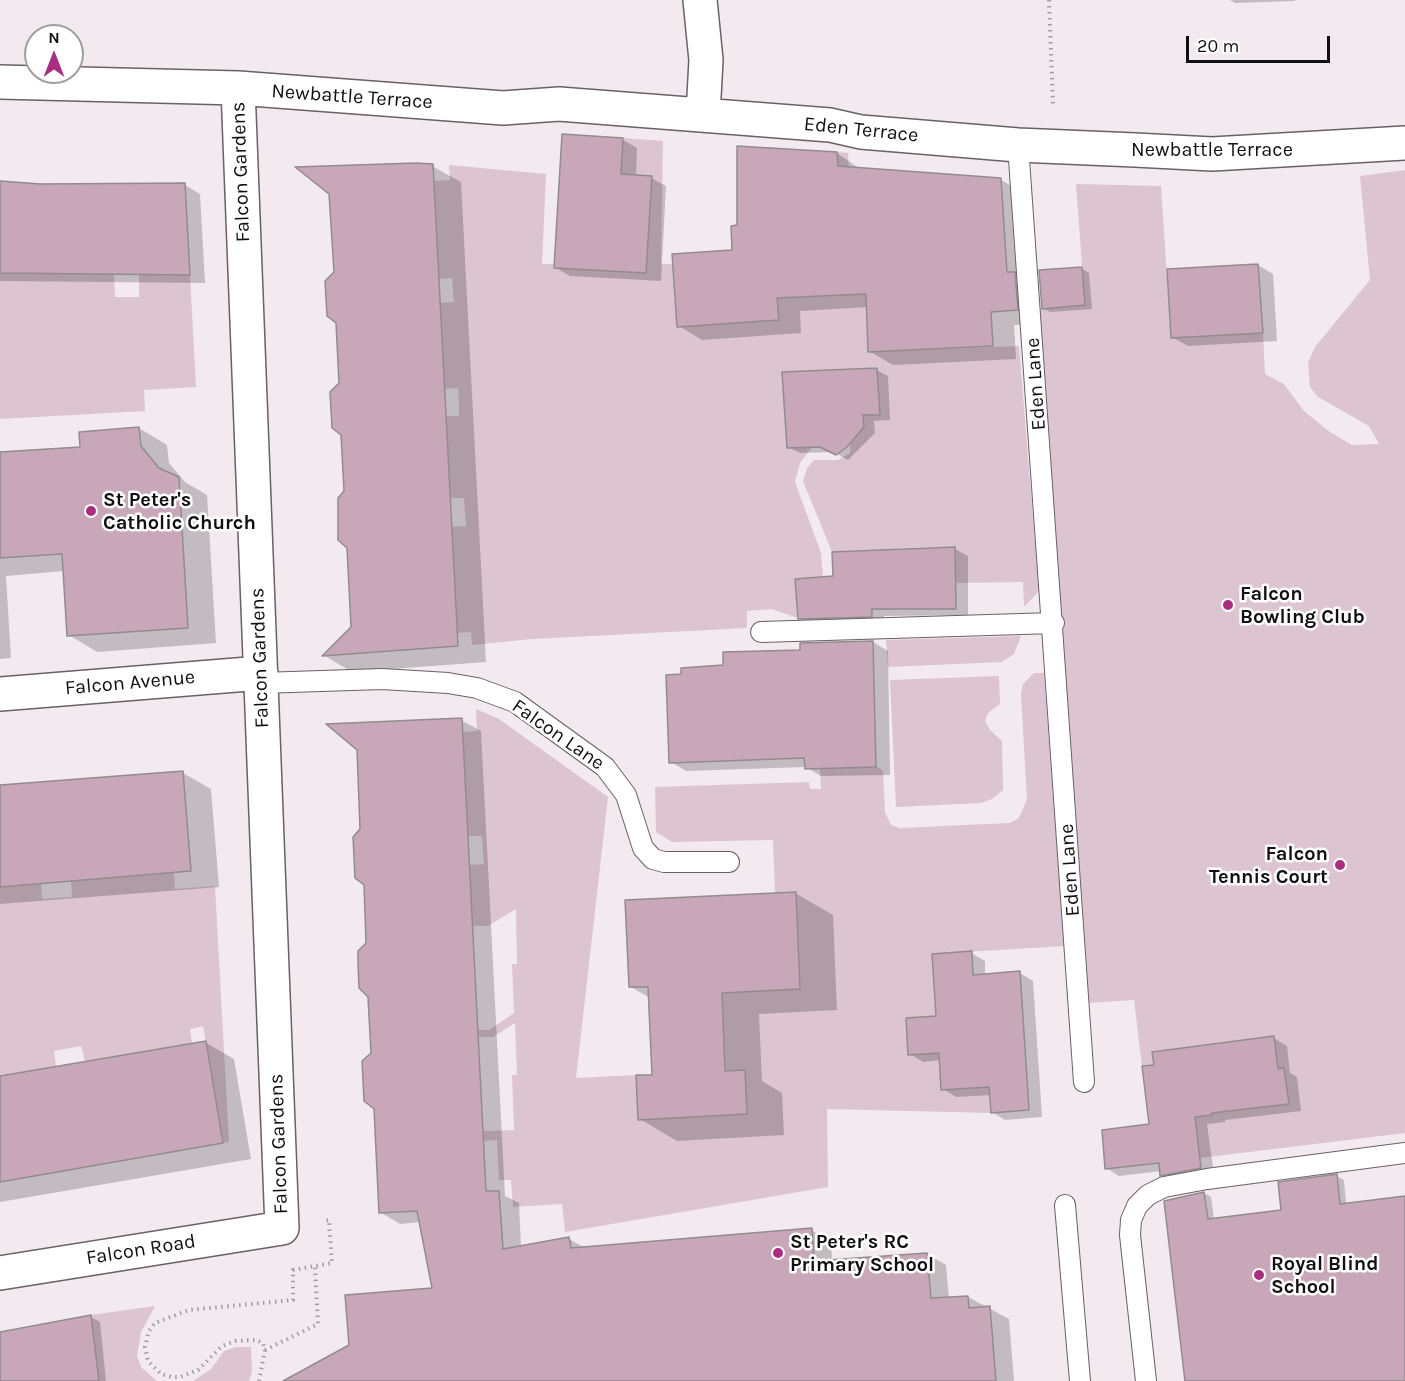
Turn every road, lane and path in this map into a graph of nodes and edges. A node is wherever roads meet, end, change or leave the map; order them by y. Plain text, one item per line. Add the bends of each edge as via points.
1 (700, 0) edge
2 (1049, 0) edge
3 (0, 82) edge
4 (238, 88) junction
5 (703, 115) junction
6 (1405, 143) edge
7 (1018, 145) junction
8 (1055, 146) junction
9 (1054, 623) junction
10 (762, 632) dead end
11 (261, 678) junction
12 (0, 694) edge
13 (729, 862) dead end
14 (1084, 1082) dead end
15 (1405, 1153) edge
16 (1065, 1205) dead end
17 (282, 1228) junction
18 (315, 1266) junction
19 (0, 1273) edge
20 (265, 1350) junction
21 (259, 1381) edge
22 (1080, 1381) edge
23 (1146, 1381) edge

1 - 5 street via 706,60
2 - 8 path
3 - 4 street, Newbattle Terrace
4 - 5 street, Newbattle Terrace via 503,108 559,104
4 - 11 street, Falcon Gardens
5 - 7 street, Eden Terrace
6 - 8 street, Newbattle Terrace via 1212,154
7 - 8 street, Newbattle Terrace
7 - 9 lane, Eden Lane
9 - 10 lane
9 - 14 lane, Eden Lane
11 - 12 street, Falcon Avenue
11 - 13 lane, Falcon Lane via 448,683 477,688 515,702 605,766 626,795 643,848 653,859
11 - 17 street, Falcon Gardens
15 - 23 lane via 1207,1179 1164,1187 1148,1195 1134,1213 1130,1235
16 - 22 lane
17 - 18 path via 329,1220 332,1263
17 - 19 street, Falcon Road
18 - 20 path via 318,1324
18 - 20 path via 293,1270 293,1300 189,1310 169,1316 155,1323 145,1347 152,1367 172,1377 198,1370 214,1351 235,1341 256,1340 263,1343
20 - 21 path

